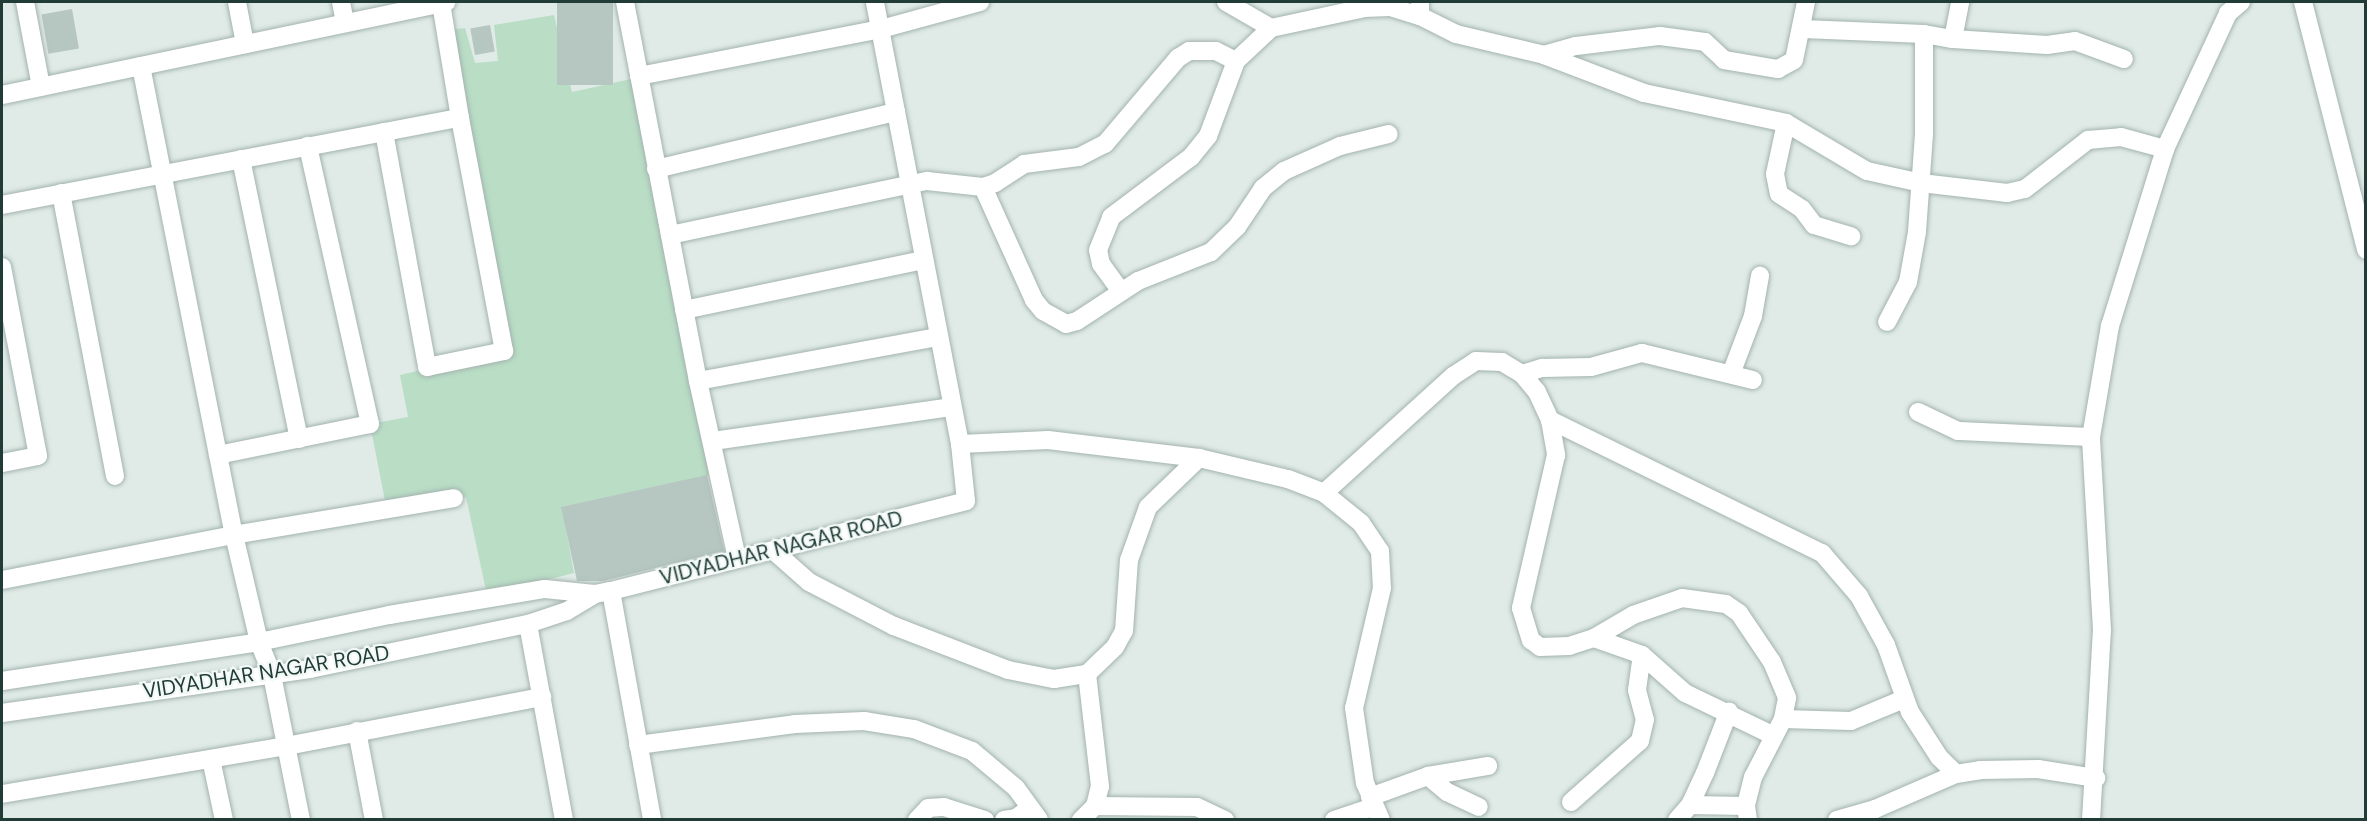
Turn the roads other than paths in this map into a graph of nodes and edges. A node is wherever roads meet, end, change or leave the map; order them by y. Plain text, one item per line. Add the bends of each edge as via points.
1 (25, 2) edge
2 (237, 2) edge
3 (341, 2) edge
4 (443, 2) edge
5 (625, 2) edge
6 (875, 2) edge
7 (980, 2) edge
8 (1226, 2) edge
9 (1806, 2) edge
10 (1960, 2) edge
11 (2241, 2) edge
12 (2298, 3) edge
13 (1420, 9) edge
14 (345, 23) junction
15 (1271, 28) junction
16 (880, 29) junction
17 (1803, 29) junction
18 (1924, 34) junction
19 (1953, 39) junction
20 (245, 44) junction
21 (1544, 55) junction
22 (2124, 59) dead end
23 (1236, 60) junction
24 (141, 66) junction
25 (639, 76) junction
26 (40, 87) junction
27 (2, 95) edge
28 (896, 112) junction
29 (459, 118) junction
30 (1786, 123) junction
31 (384, 132) junction
32 (1389, 134) dead end
33 (308, 146) junction
34 (2165, 149) junction
35 (241, 159) junction
36 (656, 169) junction
37 (162, 173) junction
38 (1921, 183) junction
39 (910, 185) junction
40 (983, 187) junction
41 (61, 193) junction
42 (2, 205) edge
43 (670, 235) junction
44 (1851, 236) dead end
45 (2366, 250) edge
46 (924, 260) junction
47 (2, 267) edge
48 (1760, 276) dead end
49 (1120, 290) junction
50 (684, 310) junction
51 (1887, 322) dead end
52 (938, 337) junction
53 (1522, 374) junction
54 (1731, 374) junction
55 (1753, 380) dead end
56 (698, 381) junction
57 (951, 407) junction
58 (1918, 412) dead end
59 (1550, 420) junction
60 (2091, 437) junction
61 (299, 439) junction
62 (713, 441) junction
63 (960, 444) junction
64 (219, 455) junction
65 (1199, 458) junction
66 (2, 463) edge
67 (115, 476) dead end
68 (1324, 493) junction
69 (454, 498) dead end
70 (234, 535) junction
71 (775, 552) junction
72 (737, 559) junction
73 (2, 580) edge
74 (603, 592) junction
75 (528, 624) junction
76 (1594, 638) junction
77 (259, 642) junction
78 (1642, 655) junction
79 (1087, 674) junction
80 (272, 675) junction
81 (2, 681) edge
82 (542, 697) junction
83 (1904, 699) junction
84 (1729, 711) junction
85 (2, 713) edge
86 (1783, 719) junction
87 (357, 731) junction
88 (1772, 735) junction
89 (638, 745) junction
90 (287, 746) junction
91 (211, 759) junction
92 (1488, 766) dead end
93 (1956, 774) junction
94 (1428, 776) junction
95 (2096, 778) junction
96 (2, 794) edge
97 (1571, 802) dead end
98 (1690, 805) junction
99 (1095, 806) junction
100 (1479, 807) dead end
101 (1375, 808) edge
102 (1747, 813) edge
103 (1034, 814) edge
104 (1862, 817) edge
105 (224, 819) edge
106 (301, 819) edge
107 (374, 819) edge
108 (561, 819) edge
109 (652, 819) edge
110 (917, 819) edge
111 (985, 819) edge
112 (1004, 819) edge
113 (1081, 819) edge
114 (1225, 819) edge
115 (1334, 819) edge
116 (1677, 819) edge
117 (1837, 819) edge
118 (2091, 819) edge

1 - 26 street
2 - 20 street
3 - 14 street
4 - 14 street
4 - 29 street
5 - 25 street
6 - 16 street
7 - 16 street
8 - 15 street
9 - 17 street
10 - 19 street
11 - 34 street via 2228,14
12 - 45 street
13 - 15 street via 1364,8
13 - 21 street via 1456,34
14 - 20 street
15 - 23 street
16 - 25 street
16 - 28 street
17 - 18 street
17 - 21 street via 1794,60 1778,69 1724,60 1705,42 1660,36 1576,46
18 - 19 street
18 - 38 street
19 - 22 street via 2047,45 2075,41
20 - 24 street
21 - 30 street via 1644,93
23 - 40 street via 1216,51 1189,51 1178,58 1105,144 1078,157 1024,164
23 - 49 street via 1209,136 1191,157 1111,217 1098,250 1101,264
24 - 26 street
24 - 37 street
25 - 36 street
26 - 27 street
28 - 36 street
28 - 39 street
29 - 31 street
29 - 31 street via 504,351 427,367
30 - 38 street via 1867,171
30 - 44 street via 1775,174 1779,194 1802,209 1814,225
31 - 33 street
32 - 49 street via 1340,146 1284,171 1263,188 1237,227 1211,252
33 - 35 street
33 - 61 street via 370,424
34 - 38 street via 2121,137 2088,140 2025,189 2007,193
34 - 60 street via 2119,290
35 - 37 street
35 - 61 street
36 - 43 street
37 - 41 street
37 - 64 street
38 - 51 street via 1908,282
39 - 40 street via 927,181
39 - 43 street
39 - 46 street
40 - 49 street via 1023,281 1043,311 1066,324 1077,321
41 - 42 street
41 - 67 street
43 - 50 street
46 - 50 street
46 - 52 street
47 - 66 street via 38,456
48 - 54 street via 1753,316
50 - 56 street
52 - 56 street
52 - 57 street
53 - 54 street via 1542,368 1591,367 1642,353
53 - 59 street via 1537,392
53 - 68 street via 1502,362 1476,361 1453,376
54 - 55 street
56 - 62 street
57 - 62 street
57 - 63 street
58 - 60 street via 1958,431
59 - 76 street via 1556,455 1521,608 1524,625 1531,640 1555,650
59 - 83 street via 1822,553 1843,573 1874,622
60 - 95 street via 2102,576 2093,741
61 - 64 street
62 - 72 street
63 - 65 street via 1048,441
63 - 71 street, VIDYADHAR NAGAR ROAD via 966,501
64 - 70 street
65 - 68 street via 1288,478
65 - 79 street via 1148,507 1129,560 1124,631 1115,647
68 - 101 street via 1361,523 1380,551 1382,588 1354,708 1358,747
69 - 70 street
70 - 73 street
70 - 77 street
71 - 72 street, VIDYADHAR NAGAR ROAD
71 - 79 street via 809,582 894,626 1008,670 1054,679
72 - 74 street, VIDYADHAR NAGAR ROAD
74 - 75 street, VIDYADHAR NAGAR ROAD via 567,611
74 - 77 street, VIDYADHAR NAGAR ROAD via 545,589
74 - 89 street
75 - 80 street, VIDYADHAR NAGAR ROAD
75 - 82 street
76 - 78 street
76 - 86 street via 1633,615 1682,598 1726,604 1739,613 1772,662 1787,698
77 - 80 street
77 - 81 street, VIDYADHAR NAGAR ROAD
78 - 84 street via 1685,693
78 - 97 street via 1637,690 1645,720 1640,741
79 - 99 street via 1100,764
80 - 85 street, VIDYADHAR NAGAR ROAD
80 - 90 street
82 - 87 street
82 - 108 street
83 - 86 street via 1851,721
83 - 93 street via 1939,757
84 - 88 street
84 - 98 street
86 - 88 street
87 - 90 street
87 - 107 street
88 - 102 street via 1753,777
89 - 103 street via 795,724 864,721 914,729 972,751 1016,788
89 - 109 street
90 - 91 street
90 - 106 street
91 - 96 street
91 - 105 street
92 - 94 street
93 - 95 street via 2015,768
93 - 104 street
94 - 100 street via 1447,792
94 - 101 street
95 - 118 street
98 - 102 street
98 - 116 street
99 - 113 street
99 - 114 street via 1197,807
101 - 115 street
103 - 112 street
104 - 117 street
110 - 111 street via 928,808 944,807

